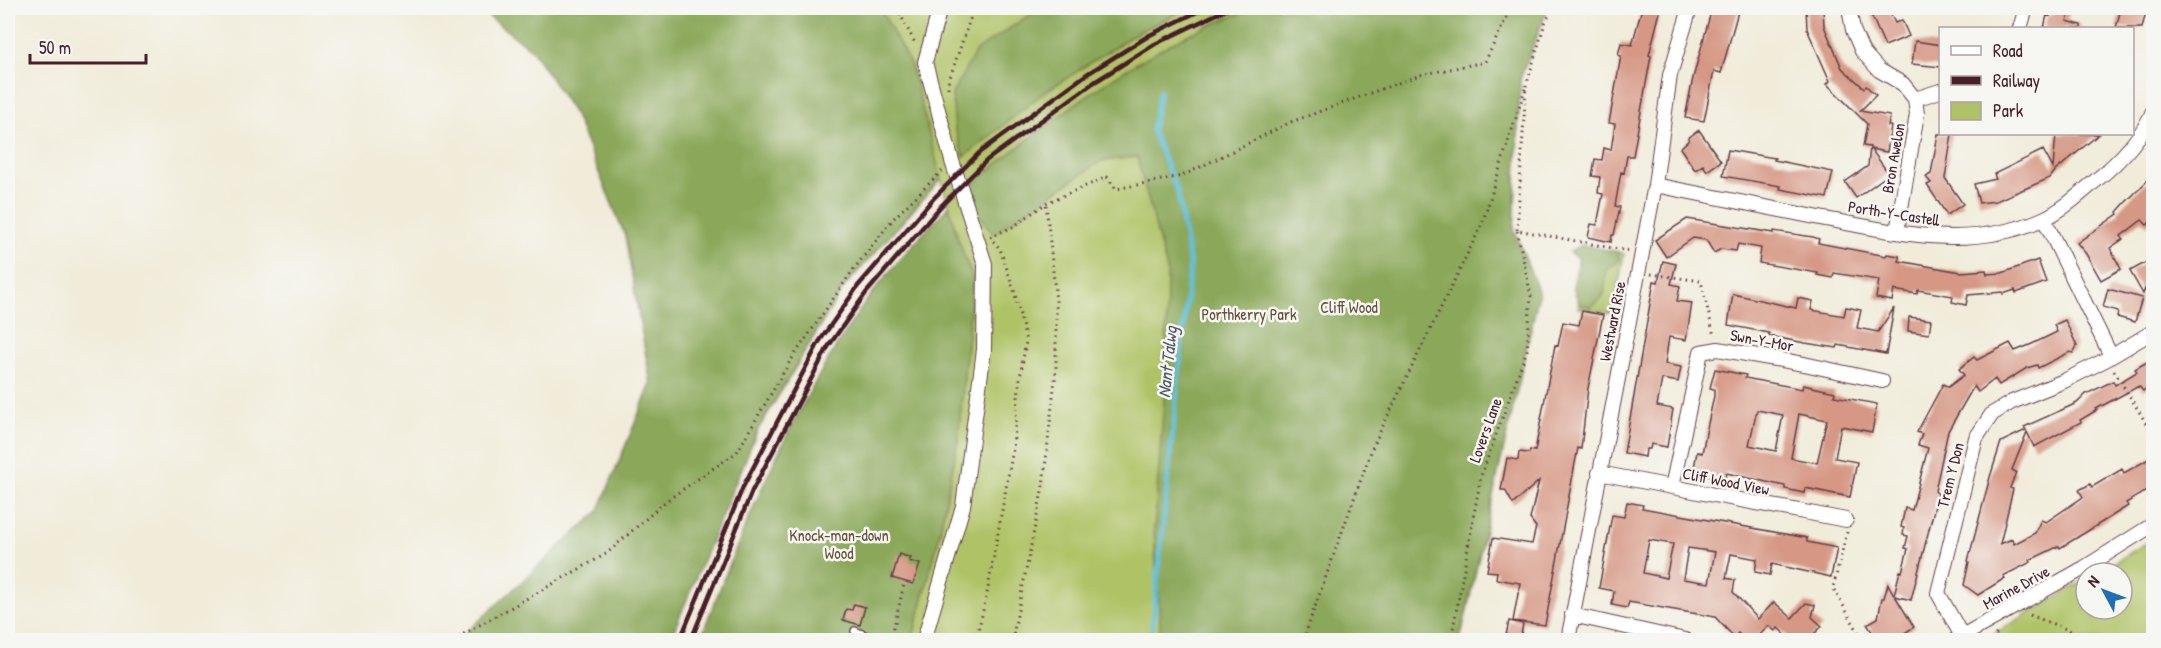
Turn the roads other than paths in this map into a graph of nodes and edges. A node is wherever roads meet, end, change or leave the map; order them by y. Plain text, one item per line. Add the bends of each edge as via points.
1 (940, 8) edge
2 (1690, 8) edge
3 (1849, 8) edge
4 (2026, 8) edge
5 (2020, 27) edge
6 (1939, 93) edge
7 (1915, 99) junction
8 (2154, 109) edge
9 (1655, 185) junction
10 (2044, 219) junction
11 (1897, 232) junction
12 (2154, 331) edge
13 (2109, 357) junction
14 (1882, 381) dead end
15 (1599, 473) junction
16 (1672, 487) junction
17 (1846, 520) road end
18 (2154, 524) edge
19 (1572, 615) junction
20 (855, 631) dead end
21 (1959, 638) edge
22 (876, 640) edge
23 (924, 640) edge
24 (1568, 640) edge
25 (1685, 640) edge

1 - 23 street via 925,62 985,264 984,350 963,506
2 - 9 street, Westward Rise via 1670,75
3 - 7 street via 1862,51 1879,70 1903,84
4 - 5 street
6 - 7 street
7 - 11 street, Bron Awelon via 1917,114
8 - 10 street, Porth-Y-Castell via 2137,138 2111,169
9 - 11 street, Porth-Y-Castell
9 - 15 street, Westward Rise
10 - 11 street, Porth-Y-Castell via 1972,237 1940,238
10 - 13 street
12 - 13 street, Trem Y Don
13 - 21 street, Trem Y Don via 1992,414 1976,438 1938,593
14 - 16 street, Swn-Y-Mor via 1718,349 1701,352
15 - 16 street, Cliff Wood View
15 - 19 street, Westward Rise
16 - 17 street, Cliff Wood View
18 - 21 street, Marine Drive
19 - 24 street, Westward Rise
19 - 25 street
20 - 22 lane

